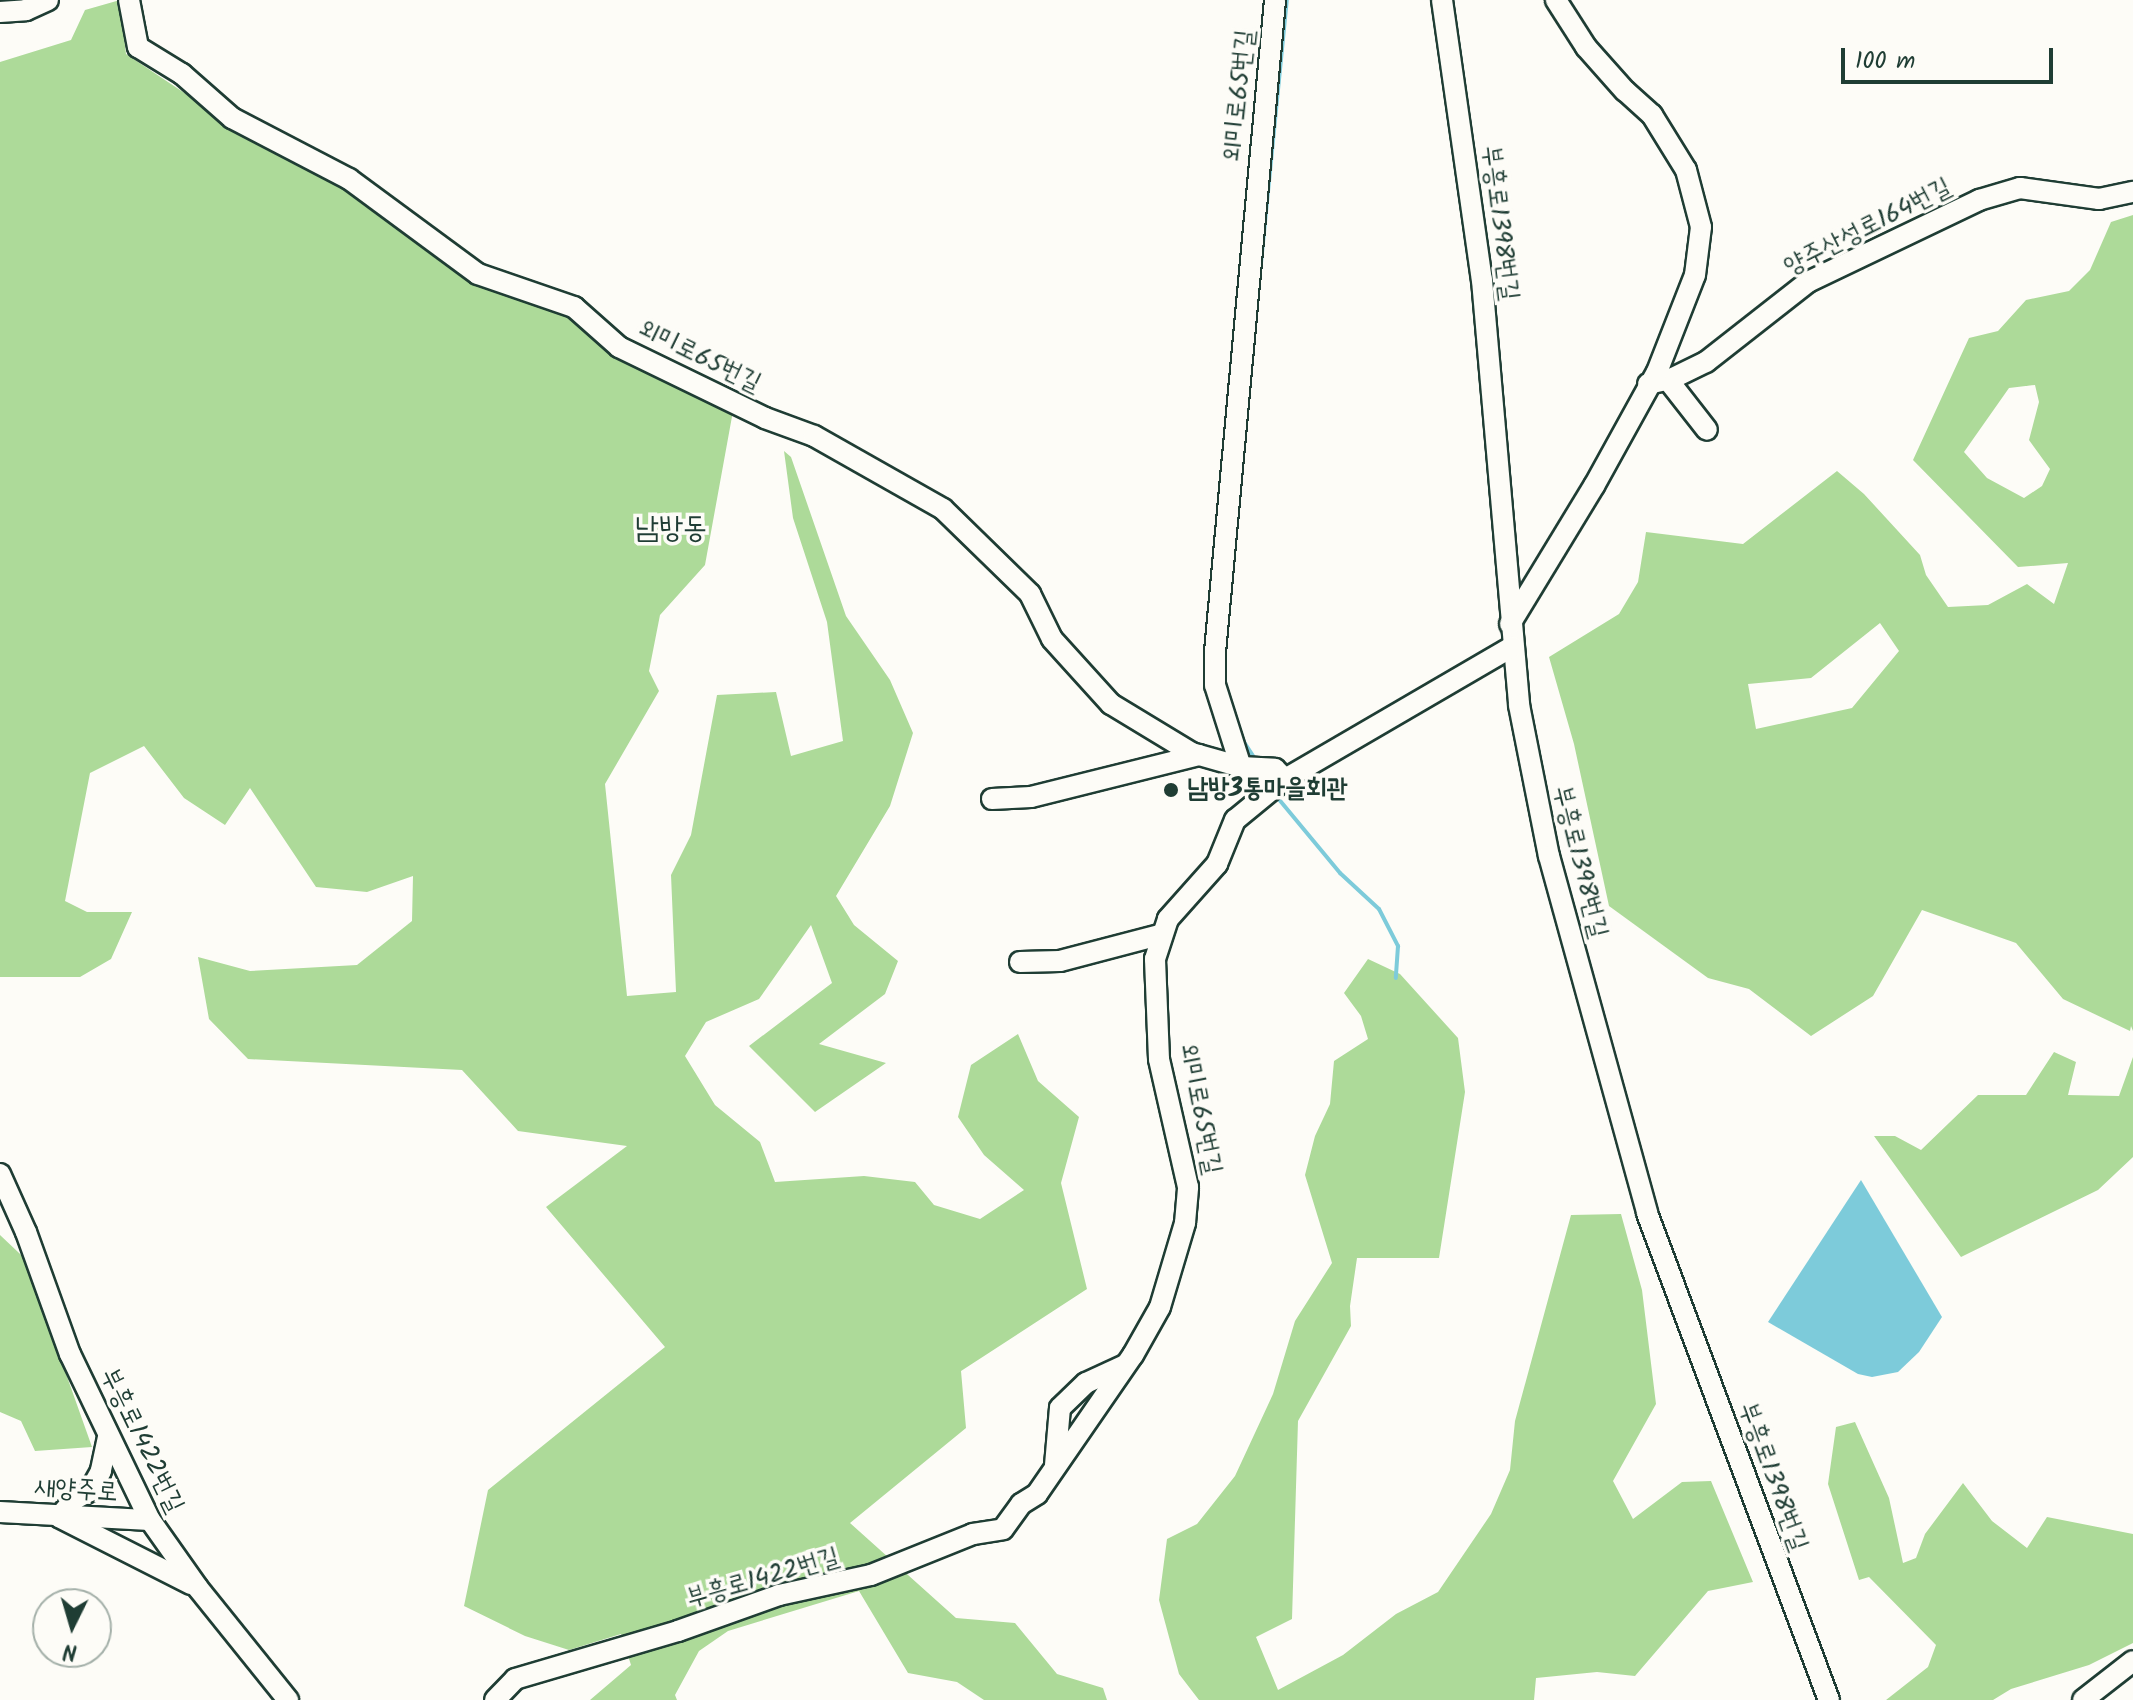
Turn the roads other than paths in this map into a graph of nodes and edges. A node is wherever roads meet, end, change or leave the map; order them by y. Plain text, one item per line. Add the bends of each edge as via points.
1 (48, 0) edge
2 (129, 0) edge
3 (1275, 0) edge
4 (1442, 0) edge
5 (1556, 0) edge
6 (0, 12) edge
7 (2133, 192) edge
8 (1658, 379) junction
9 (1707, 430) dead end
10 (1510, 624) junction
11 (1512, 647) junction
12 (1199, 755) junction
13 (1264, 777) junction
14 (992, 799) dead end
15 (1163, 934) junction
16 (1020, 962) dead end
17 (0, 1174) edge
18 (1125, 1365) junction
19 (108, 1437) junction
20 (1055, 1465) junction
21 (1037, 1494) joint
22 (0, 1512) edge
23 (59, 1517) junction
24 (150, 1520) junction
25 (198, 1588) junction
26 (2133, 1661) edge
27 (288, 1700) edge
28 (495, 1700) edge
29 (1829, 1700) edge
30 (2083, 1700) edge

1 - 6 street via 26,10
2 - 12 street, 외미로65번길 via 138,47 182,74 232,118 349,179 478,274 574,307 619,347 814,436 943,509 1030,594 1052,639 1111,704
3 - 13 street, 외미로65번길 via 1215,652 1215,685
4 - 10 street, 부흥로1398번길 via 1482,280
5 - 8 street via 1586,47 1652,115 1686,170 1701,227 1695,275
7 - 8 street, 양주산성로164번길 via 2099,199 2020,188 1979,200 1808,282 1706,362
8 - 9 street
8 - 10 street
10 - 11 street, 부흥로1398번길
11 - 13 street, 외미로65번길
11 - 29 street, 부흥로1398번길 via 1530,776 1549,856 1647,1213
12 - 13 street, 외미로65번길
12 - 14 street, 외미로65번길 via 1031,797
13 - 15 street, 외미로65번길 via 1235,820 1217,864 1168,919
15 - 16 street via 1060,961
15 - 18 street, 외미로65번길 via 1155,959 1159,1059 1188,1187 1185,1223 1160,1307
17 - 19 street, 부흥로1422번길
18 - 20 street, 외미로65번길
18 - 20 street via 1086,1383 1060,1408
19 - 23 street via 101,1471 90,1491
19 - 24 street, 부흥로1422번길
20 - 21 street, 외미로65번길
21 - 28 street, 부흥로1422번길 via 1021,1504 1003,1529 973,1534 871,1575 779,1595 515,1679
22 - 23 street, 새양주로
23 - 24 street, 새양주로
23 - 25 street
24 - 25 street, 부흥로1422번길
25 - 27 street, 부흥로1422번길
26 - 30 street

